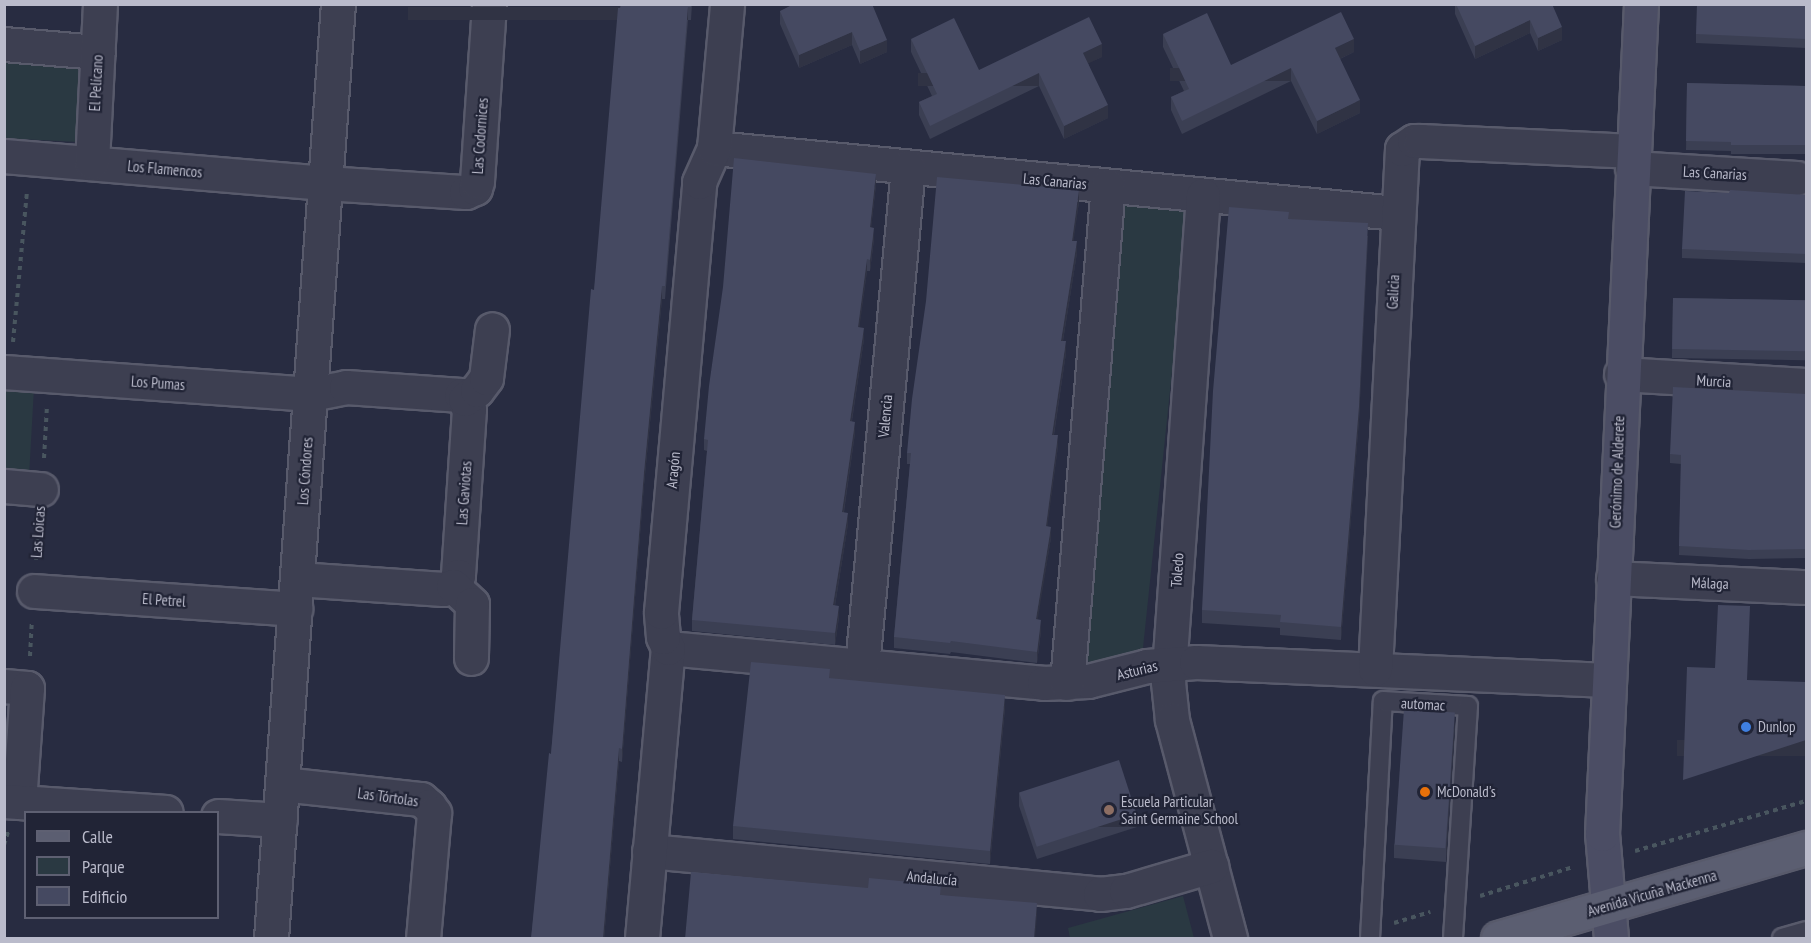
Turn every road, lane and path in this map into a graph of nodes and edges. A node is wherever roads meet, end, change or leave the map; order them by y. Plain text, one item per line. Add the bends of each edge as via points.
1 (100, 4) edge
2 (338, 4) edge
3 (489, 4) edge
4 (727, 4) edge
5 (1641, 4) edge
6 (4, 44) edge
7 (98, 52) junction
8 (714, 148) junction
9 (17, 157) edge
10 (1633, 160) junction
11 (92, 162) junction
12 (908, 167) junction
13 (1797, 178) dead end
14 (325, 183) junction
15 (1108, 186) junction
16 (1203, 195) junction
17 (1397, 213) junction
18 (492, 329) dead end
19 (7, 372) edge
20 (1621, 374) junction
21 (50, 375) junction
22 (1806, 385) edge
23 (311, 393) junction
24 (465, 399) junction
25 (4, 486) edge
26 (41, 489) junction
27 (1613, 578) junction
28 (453, 585) junction
29 (1806, 587) edge
30 (34, 591) junction
31 (296, 594) junction
32 (668, 648) junction
33 (471, 658) dead end
34 (1170, 662) junction
35 (862, 666) junction
36 (1375, 669) junction
37 (1608, 680) junction
38 (1067, 683) junction
39 (16, 687) edge
40 (282, 784) junction
41 (12, 802) edge
42 (138, 811) edge
43 (219, 816) edge
44 (279, 820) junction
45 (1806, 848) edge
46 (649, 851) junction
47 (1211, 866) junction
48 (1607, 906) junction
49 (1806, 932) edge
50 (271, 939) edge
51 (423, 939) edge
52 (642, 939) edge
53 (1230, 939) edge
54 (1370, 939) edge
55 (1453, 939) edge
56 (1498, 939) edge
57 (1611, 939) edge
58 (1782, 939) edge

1 - 7 street, El Pelícano
2 - 14 street, Los Cóndores
3 - 14 street, Las Codornices via 475,188 466,192
4 - 8 street, Aragón
5 - 10 main road, Gerónimo de Alderete
6 - 7 street
7 - 11 street, El Pelícano
8 - 12 street, Las Canarias
8 - 32 street, Aragón via 702,172 697,206 661,612
9 - 11 street, Los Flamencos
9 - 19 path
10 - 13 street, Las Canarias
10 - 17 street, Galicia via 1414,141 1400,154
10 - 20 main road, Gerónimo de Alderete
11 - 14 street, Los Flamencos
12 - 15 street, Las Canarias
12 - 35 street, Valencia
14 - 23 street, Los Cóndores
15 - 16 street, Las Canarias
15 - 38 street
16 - 17 street, Las Canarias
16 - 34 street, Toledo
17 - 36 street, Galicia
18 - 24 street via 486,378
19 - 21 street, Los Pumas
20 - 22 street, Murcia
20 - 27 main road, Gerónimo de Alderete
21 - 23 street, Los Pumas
21 - 26 path, Las Loicas
23 - 24 street via 346,387 455,393
23 - 31 street, Los Cóndores
24 - 28 street, Las Gaviotas via 469,409 458,576
25 - 26 street
26 - 30 path, Las Loicas
27 - 29 street, Málaga
27 - 37 main road, Gerónimo de Alderete
28 - 31 street via 443,589
28 - 33 street via 472,604
30 - 31 street, El Petrel
30 - 39 path, Las Loicas
31 - 40 street, Los Cóndores
32 - 35 street, Asturias
32 - 46 street, Aragón
34 - 36 street, Asturias
34 - 38 street, Asturias
34 - 47 street, Toledo via 1172,720
35 - 38 street, Asturias
36 - 37 street, Asturias
37 - 48 main road, Gerónimo de Alderete via 1602,834
39 - 41 street
40 - 44 street, Los Cóndores
40 - 51 street, Las Tórtolas via 421,799 429,806 434,813
41 - 42 street
43 - 44 street
44 - 50 street, Los Cóndores
45 - 48 main road, Avenida Vicuña Mackenna
46 - 47 street, Andalucía via 1100,894 1126,891
46 - 52 street, Aragón
47 - 53 street, Toledo
48 - 56 main road, Avenida Vicuña Mackenna
48 - 57 main road, Gerónimo de Alderete
49 - 58 lane
54 - 55 lane, automac via 1383,701 1468,706

